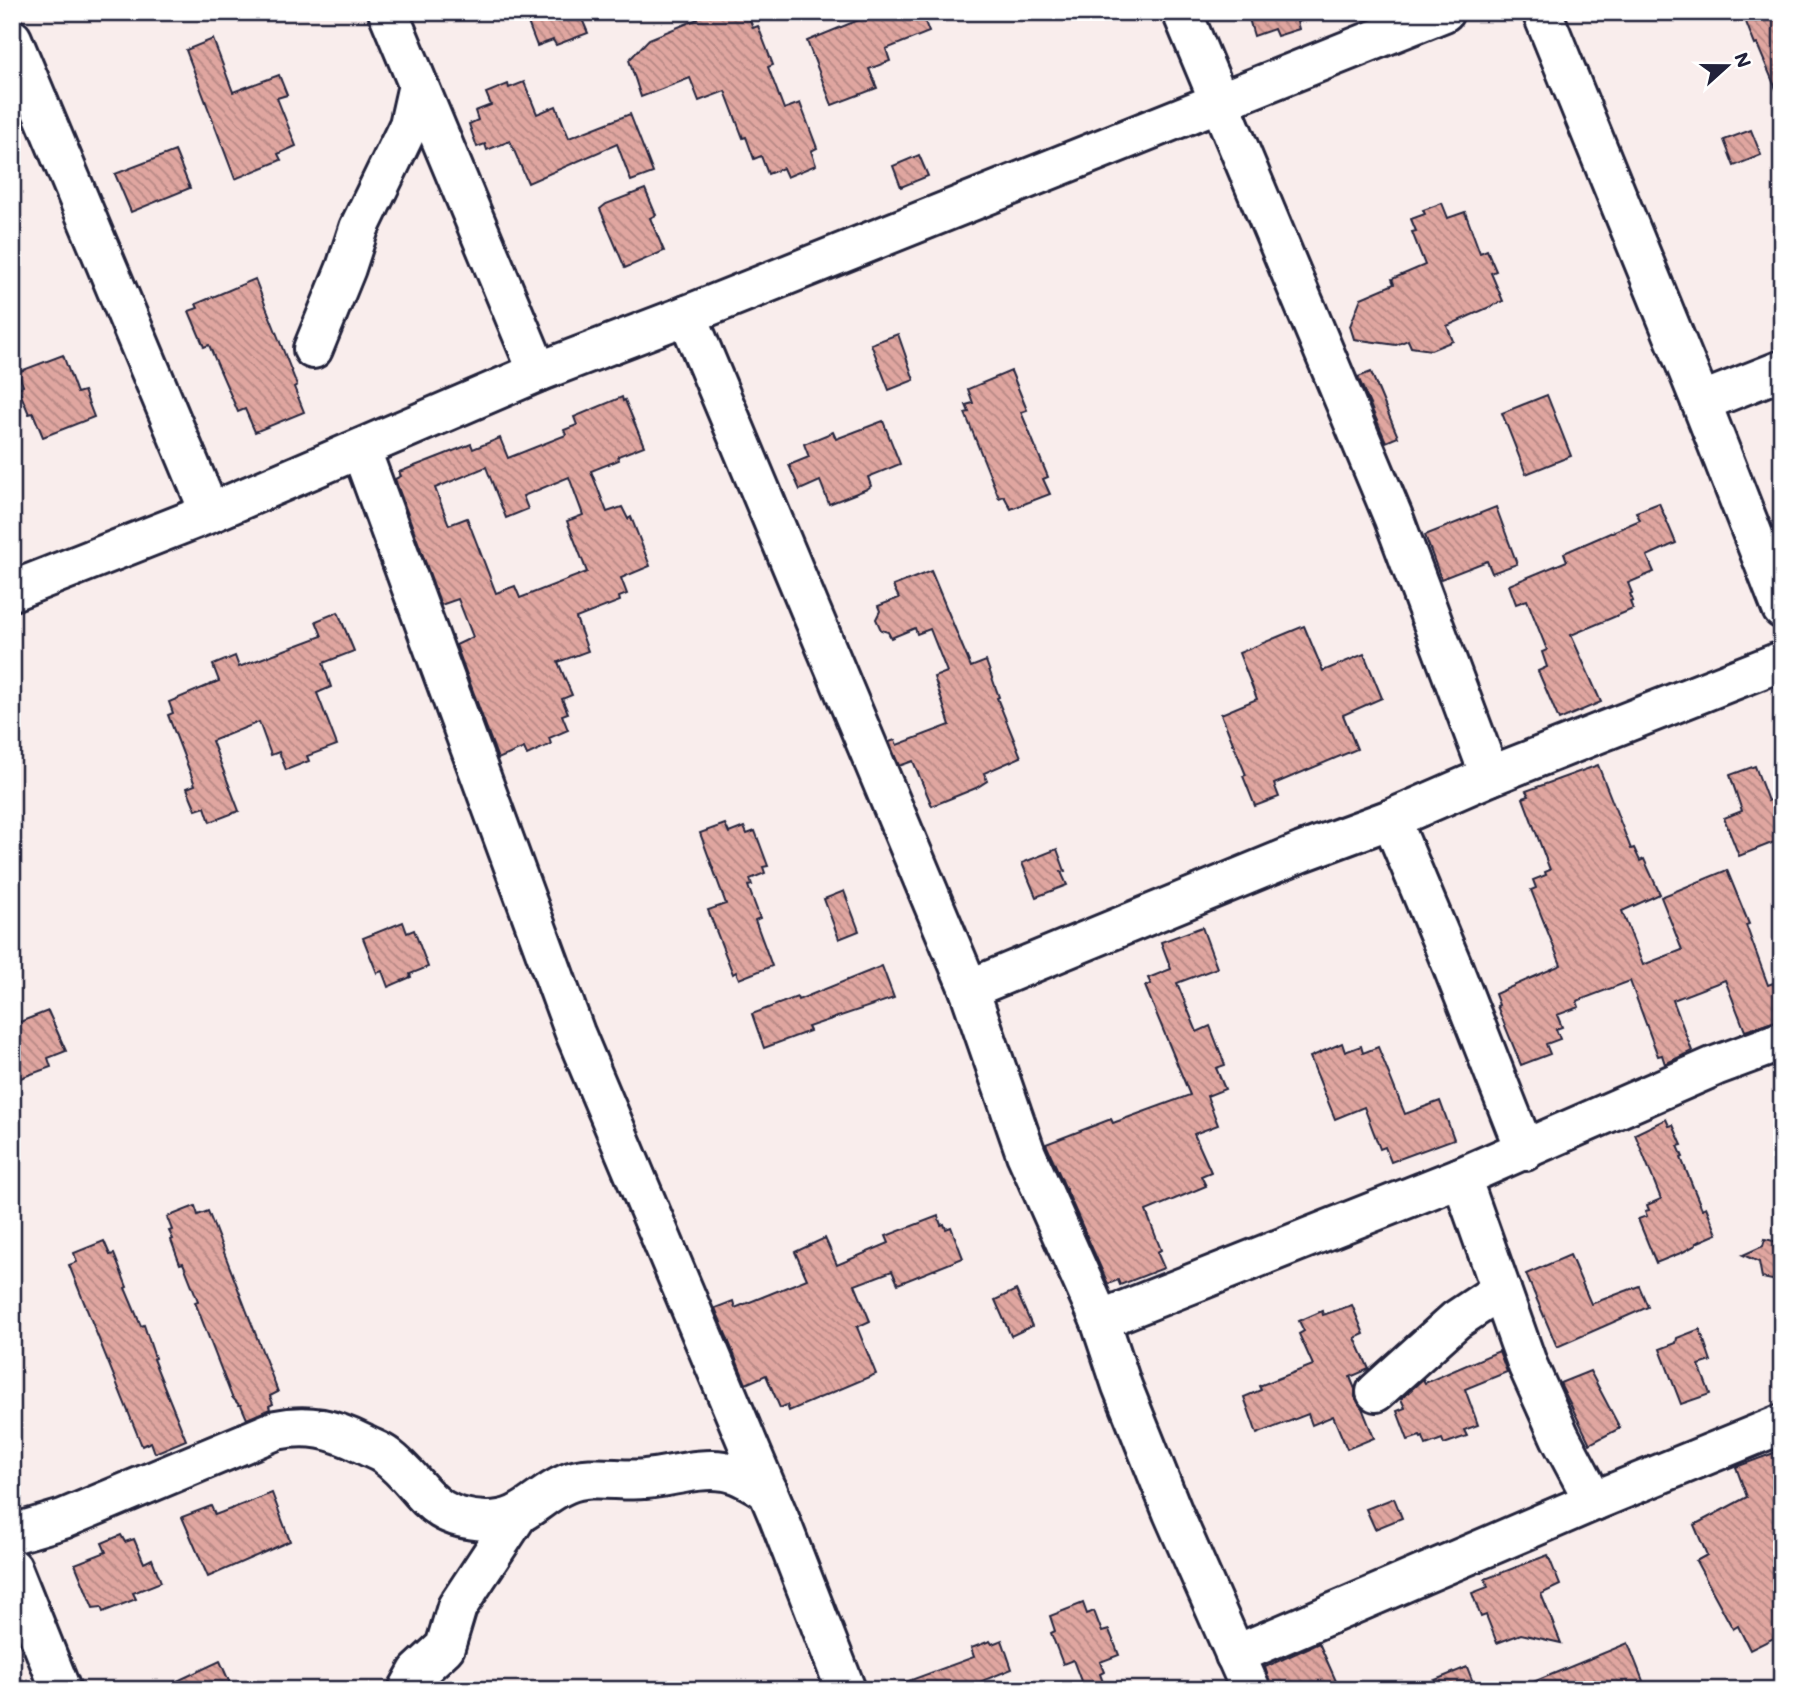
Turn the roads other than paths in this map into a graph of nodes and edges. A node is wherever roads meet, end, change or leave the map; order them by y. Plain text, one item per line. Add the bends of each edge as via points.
1 (388, 12) edge
2 (1182, 12) edge
3 (1444, 12) edge
4 (1542, 12) edge
5 (12, 39) edge
6 (418, 85) junction
7 (1220, 102) junction
8 (687, 315) junction
9 (313, 349) dead end
10 (1782, 370) edge
11 (538, 372) junction
12 (1701, 402) junction
13 (361, 450) junction
14 (210, 513) junction
15 (12, 591) edge
16 (1782, 609) edge
17 (1782, 661) edge
18 (1490, 776) junction
19 (1391, 820) junction
20 (969, 989) junction
21 (1782, 1041) edge
22 (1525, 1151) junction
23 (1461, 1177) junction
24 (1501, 1290) junction
25 (1100, 1320) junction
26 (1376, 1392) dead end
27 (1782, 1424) edge
28 (768, 1491) junction
29 (1594, 1501) junction
30 (517, 1516) junction
31 (12, 1534) edge
32 (12, 1568) edge
33 (1235, 1654) junction
34 (61, 1690) edge
35 (408, 1690) edge
36 (846, 1690) edge
37 (1251, 1690) edge

1 - 6 street
2 - 7 street
3 - 7 street
4 - 12 street
5 - 14 street
6 - 9 street via 409,125 359,228
6 - 11 street
7 - 8 street
7 - 18 street via 1394,519
8 - 11 street
8 - 20 street
10 - 12 street
11 - 13 street
12 - 16 street
13 - 14 street
13 - 28 street via 575,1033
14 - 15 street
17 - 18 street
18 - 19 street
19 - 20 street
19 - 22 street
20 - 25 street via 1026,1154
21 - 22 street
22 - 23 street
23 - 24 street
23 - 25 street
24 - 26 street via 1456,1320
24 - 29 street via 1528,1366
25 - 33 street via 1173,1513
27 - 29 street
28 - 30 street via 728,1471 709,1469 643,1480 587,1478 559,1487
28 - 36 street
29 - 33 street
30 - 31 street via 462,1519 430,1503 386,1456 327,1428 300,1427 276,1430 63,1518
30 - 35 street via 457,1607 445,1647 418,1672
32 - 34 street
33 - 37 street

